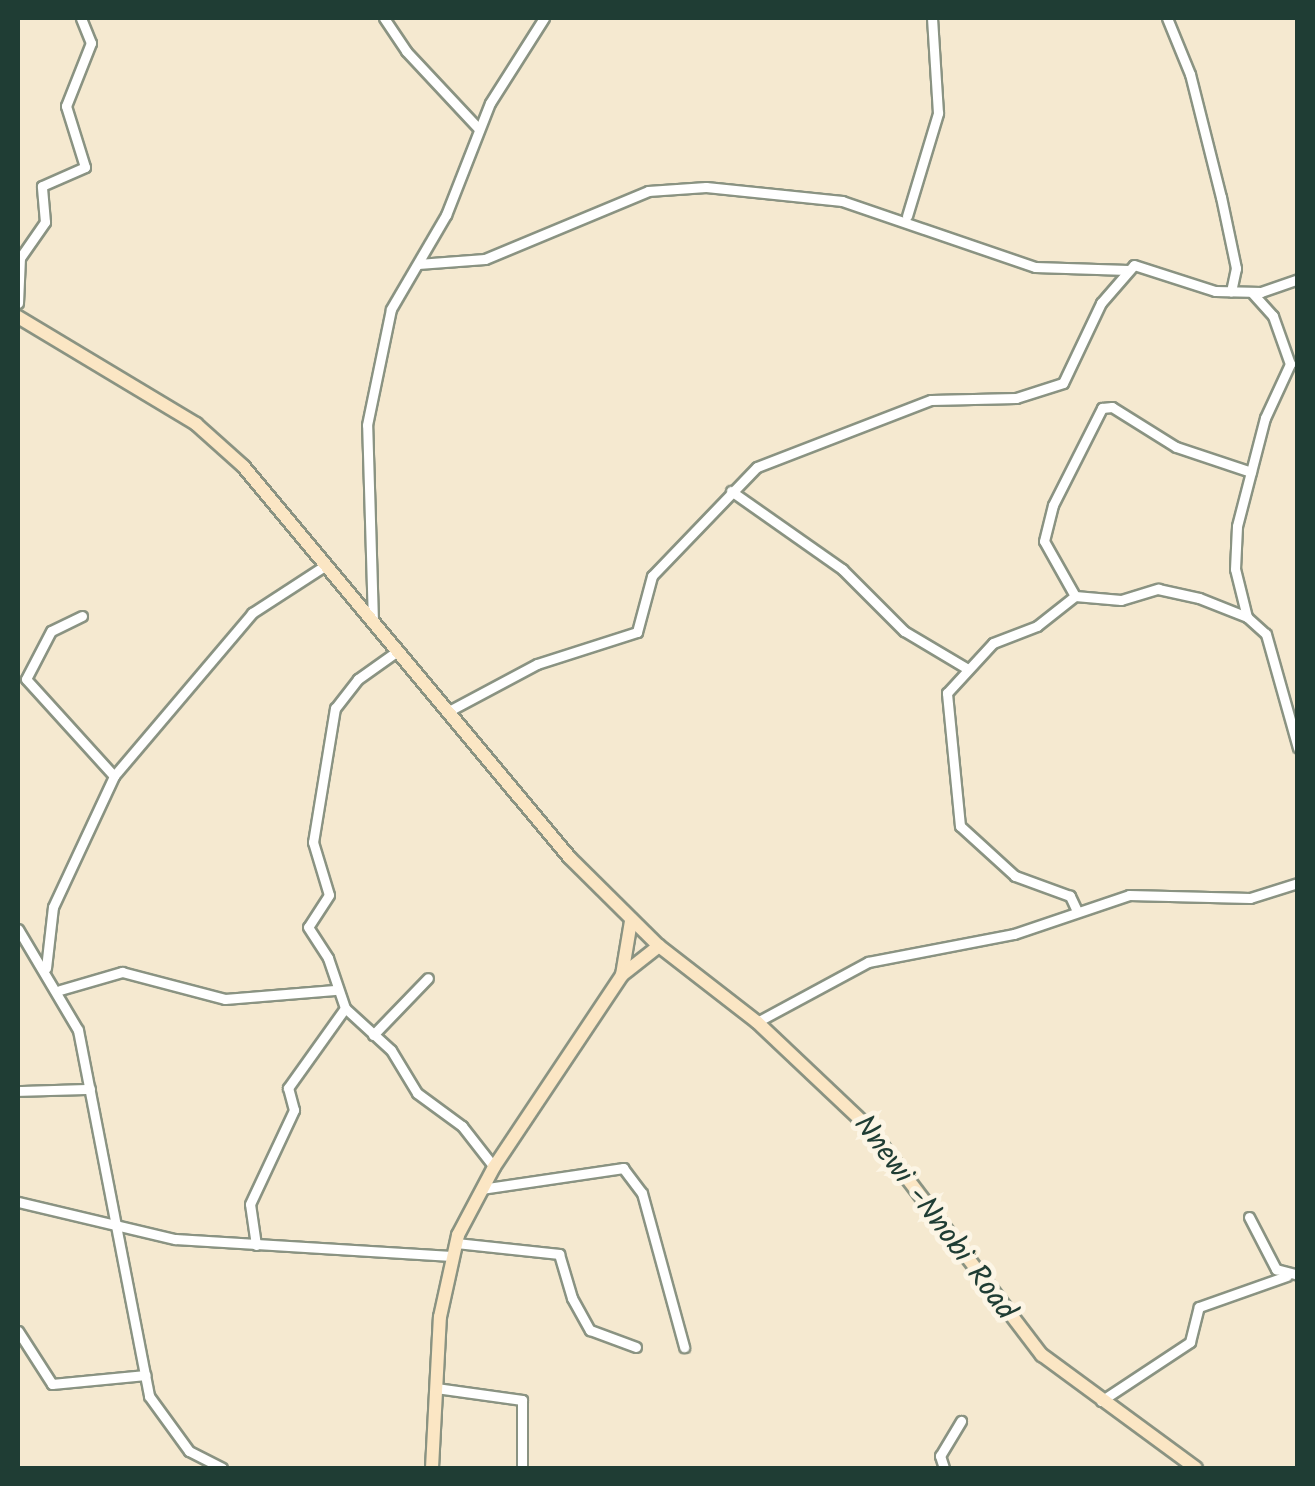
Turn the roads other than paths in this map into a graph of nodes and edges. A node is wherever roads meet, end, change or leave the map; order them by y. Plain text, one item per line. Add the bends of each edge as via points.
1 (81, 18) edge
2 (384, 18) edge
3 (544, 18) edge
4 (932, 18) edge
5 (1167, 18) edge
6 (479, 129) junction
7 (907, 216) dead end
8 (418, 264) junction
9 (1128, 270) junction
10 (1298, 279) edge
11 (1231, 290) junction
12 (1252, 292) junction
13 (18, 304) edge
14 (18, 317) edge
15 (1252, 472) junction
16 (730, 491) junction
17 (326, 565) junction
18 (1075, 596) junction
19 (82, 616) dead end
20 (1247, 616) junction
21 (373, 622) junction
22 (396, 652) junction
23 (968, 668) junction
24 (447, 712) junction
25 (1298, 748) edge
26 (114, 776) junction
27 (1298, 883) edge
28 (1077, 911) junction
29 (631, 921) junction
30 (18, 929) edge
31 (659, 946) junction
32 (46, 971) junction
33 (622, 975) junction
34 (428, 978) dead end
35 (60, 990) junction
36 (335, 990) junction
37 (344, 1008) junction
38 (756, 1022) junction
39 (373, 1034) junction
40 (90, 1089) junction
41 (18, 1091) edge
42 (494, 1167) junction
43 (481, 1190) junction
44 (18, 1202) edge
45 (1249, 1216) dead end
46 (118, 1227) junction
47 (256, 1246) junction
48 (454, 1249) junction
49 (1292, 1276) edge
50 (18, 1330) edge
51 (636, 1348) dead end
52 (684, 1348) dead end
53 (146, 1375) junction
54 (436, 1388) junction
55 (1100, 1403) junction
56 (961, 1421) dead end
57 (222, 1468) edge
58 (432, 1468) edge
59 (522, 1468) edge
60 (944, 1468) edge
61 (1192, 1468) edge

1 - 13 street via 91,43 66,106 86,167 42,186 45,222 20,258
2 - 6 street
3 - 6 street
4 - 7 street via 938,112
5 - 11 street via 1187,63 1221,197 1236,268
6 - 8 street
8 - 9 street via 485,259 648,191 706,187 842,201 1035,266
8 - 21 street via 391,309 367,425
9 - 11 street via 1146,264 1198,288
9 - 16 street via 1096,312 1063,383 1016,398 932,400 793,448
10 - 12 street
11 - 12 street
12 - 15 street via 1273,316 1290,364 1265,418
14 - 17 main road, Nnewi -Nnobi Road via 196,424 243,466
15 - 18 street via 1176,447 1112,407 1102,408 1053,505 1044,541
15 - 20 street via 1234,542
16 - 23 street via 842,568 904,631
16 - 24 street via 652,576 637,632 537,664
17 - 21 main road, Nnewi -Nnobi Road
17 - 26 street via 252,613
18 - 20 street via 1107,602 1158,589 1178,591
18 - 23 street via 1037,626 993,643
19 - 26 street via 51,631 26,679
20 - 25 street via 1270,644
21 - 22 main road, Nnewi -Nnobi Road
22 - 24 main road, Nnewi -Nnobi Road
22 - 36 street via 339,698 317,802 314,861 330,894 307,922 328,958
23 - 28 street via 949,686 946,703 960,826 1015,876 1070,896
24 - 29 main road, Nnewi -Nnobi Road
26 - 32 street via 53,907
27 - 28 street via 1250,898 1130,895
28 - 38 street via 1014,934 868,962
29 - 31 main road, Nnewi -Nnobi Road
29 - 33 main road
30 - 32 street
31 - 33 main road
31 - 38 main road, Nnewi -Nnobi Road
32 - 35 street
33 - 42 main road
34 - 39 street
35 - 36 street via 122,972 225,999
35 - 40 street via 78,1030
36 - 37 street
37 - 39 street
37 - 47 street via 288,1088 294,1110 250,1204
38 - 55 main road, Nnewi -Nnobi Road via 868,1126 997,1303 1042,1355
39 - 42 street via 417,1093 462,1126
40 - 41 street
40 - 46 street
42 - 43 main road
43 - 48 main road
43 - 52 street via 624,1168 642,1194
44 - 46 street
45 - 49 street via 1276,1269
46 - 47 street
46 - 53 street
47 - 48 street
48 - 51 street via 560,1254 590,1330
48 - 54 main road
49 - 55 street via 1199,1306 1190,1342
50 - 53 street via 52,1384
53 - 57 street via 150,1396 173,1432 189,1451
54 - 58 main road
54 - 59 street via 522,1400
55 - 61 main road, Nnewi -Nnobi Road
56 - 60 street via 940,1456

